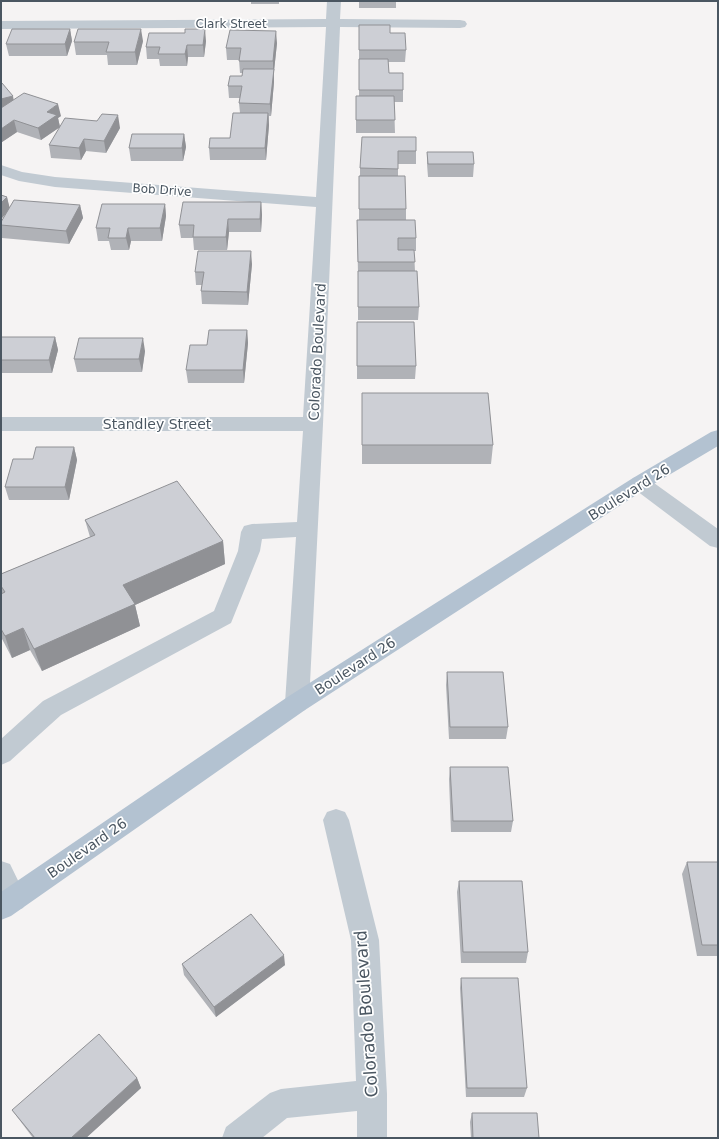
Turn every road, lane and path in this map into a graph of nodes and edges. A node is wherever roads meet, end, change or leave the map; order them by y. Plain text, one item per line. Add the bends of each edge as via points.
1 (334, 1) edge
2 (333, 23) junction
3 (460, 24) dead end
4 (1, 25) edge
5 (1, 170) edge
6 (324, 203) junction
7 (1, 424) edge
8 (313, 424) junction
9 (718, 436) edge
10 (640, 483) junction
11 (307, 529) junction
12 (718, 540) edge
13 (297, 703) junction
14 (1, 754) edge
15 (336, 820) dead end
16 (1, 873) edge
17 (7, 903) edge
18 (372, 1094) junction
19 (237, 1138) edge
20 (372, 1138) edge

1 - 2 street, Colorado Boulevard
2 - 3 street, Clark Street
2 - 4 street, Clark Street
2 - 6 street, Colorado Boulevard
5 - 6 street, Bob Drive via 55,182
6 - 8 street, Colorado Boulevard
7 - 8 street, Standley Street
8 - 11 street, Colorado Boulevard
9 - 10 main road, Boulevard 26
10 - 12 street
10 - 13 main road, Boulevard 26
11 - 13 street, Colorado Boulevard
11 - 14 street via 252,532 249,551 223,617 52,708
13 - 17 main road, Boulevard 26
15 - 18 street, Colorado Boulevard via 365,940
16 - 17 street
18 - 19 street via 281,1104
18 - 20 street, Colorado Boulevard

